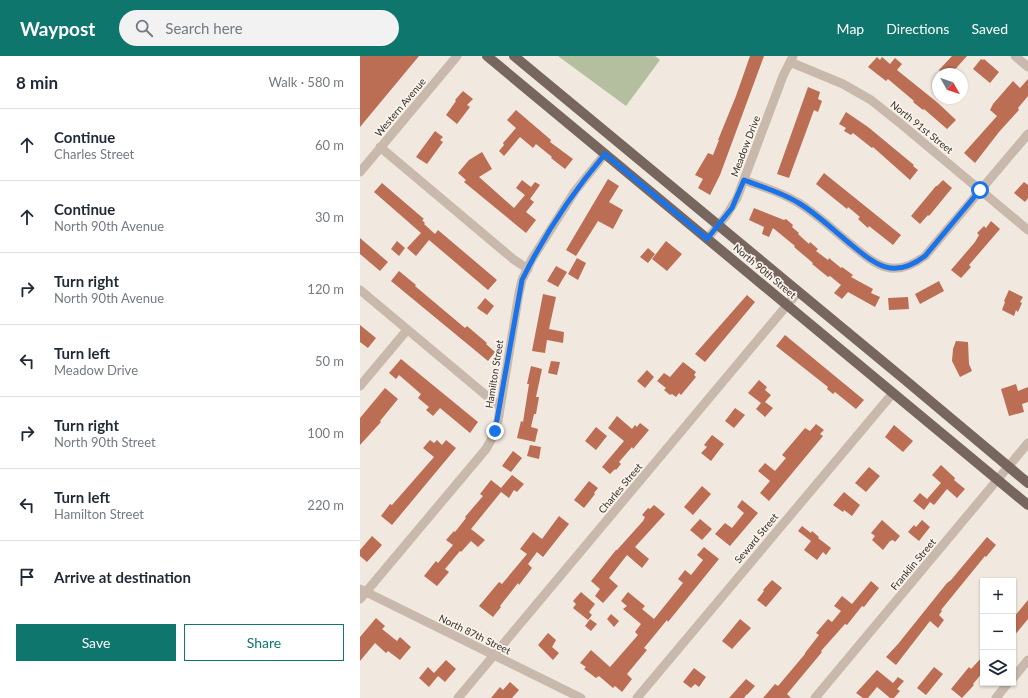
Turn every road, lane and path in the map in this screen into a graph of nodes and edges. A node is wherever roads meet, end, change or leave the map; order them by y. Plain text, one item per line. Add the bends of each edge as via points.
1 (457, 56) edge
2 (487, 56) edge
3 (514, 56) edge
4 (1015, 56) edge
5 (791, 59) edge
6 (1028, 67) edge
7 (1028, 134) edge
8 (380, 147) junction
9 (605, 154) junction
10 (360, 172) edge
11 (744, 180) junction
12 (980, 190) junction
13 (718, 226) junction
14 (1028, 230) edge
15 (707, 239) junction
16 (528, 269) junction
17 (360, 290) edge
18 (798, 292) junction
19 (787, 305) junction
20 (407, 330) junction
21 (360, 386) edge
22 (893, 393) junction
23 (500, 407) junction
24 (1028, 443) edge
25 (1008, 467) junction
26 (998, 480) junction
27 (1028, 484) edge
28 (1028, 505) edge
29 (363, 590) edge
30 (360, 599) edge
31 (494, 656) junction
32 (1028, 660) edge
33 (1016, 674) edge
34 (1006, 686) edge
35 (458, 698) edge
36 (581, 698) edge
37 (637, 698) edge
38 (815, 698) edge
39 (996, 698) edge

1 - 8 street, Western Avenue
2 - 9 main road, North 90th Street
3 - 13 main road, North 90th Street
4 - 6 street
5 - 11 street, Meadow Drive
5 - 12 street, North 91st Street via 871,100
7 - 12 street
8 - 10 street, Western Avenue
8 - 16 street
9 - 15 main road, North 90th Street
9 - 16 street, Hamilton Street via 575,191
11 - 12 street via 797,202 872,262 880,266 898,268 909,266 927,254
11 - 13 street, Meadow Drive via 732,208
12 - 14 street, North 91st Street
13 - 15 street, Meadow Drive
13 - 18 main road, North 90th Street
15 - 19 main road, North 90th Street
16 - 23 street, Hamilton Street via 519,293
17 - 20 street
18 - 19 street, Charles Street
18 - 25 main road, North 90th Street
19 - 22 main road, North 90th Street
19 - 31 street, Charles Street
20 - 21 street
20 - 23 street
22 - 26 main road, North 90th Street
22 - 37 street, Seward Street
23 - 29 street, Hamilton Street via 495,431 486,449
24 - 25 street, Franklin Street
25 - 26 street, Franklin Street
25 - 27 main road, North 90th Street
26 - 28 main road, North 90th Street
26 - 38 street, Franklin Street
29 - 30 street, Hamilton Street
29 - 31 street, North 87th Street
31 - 35 street, Charles Street
31 - 36 street, North 87th Street
32 - 33 street
34 - 39 street

